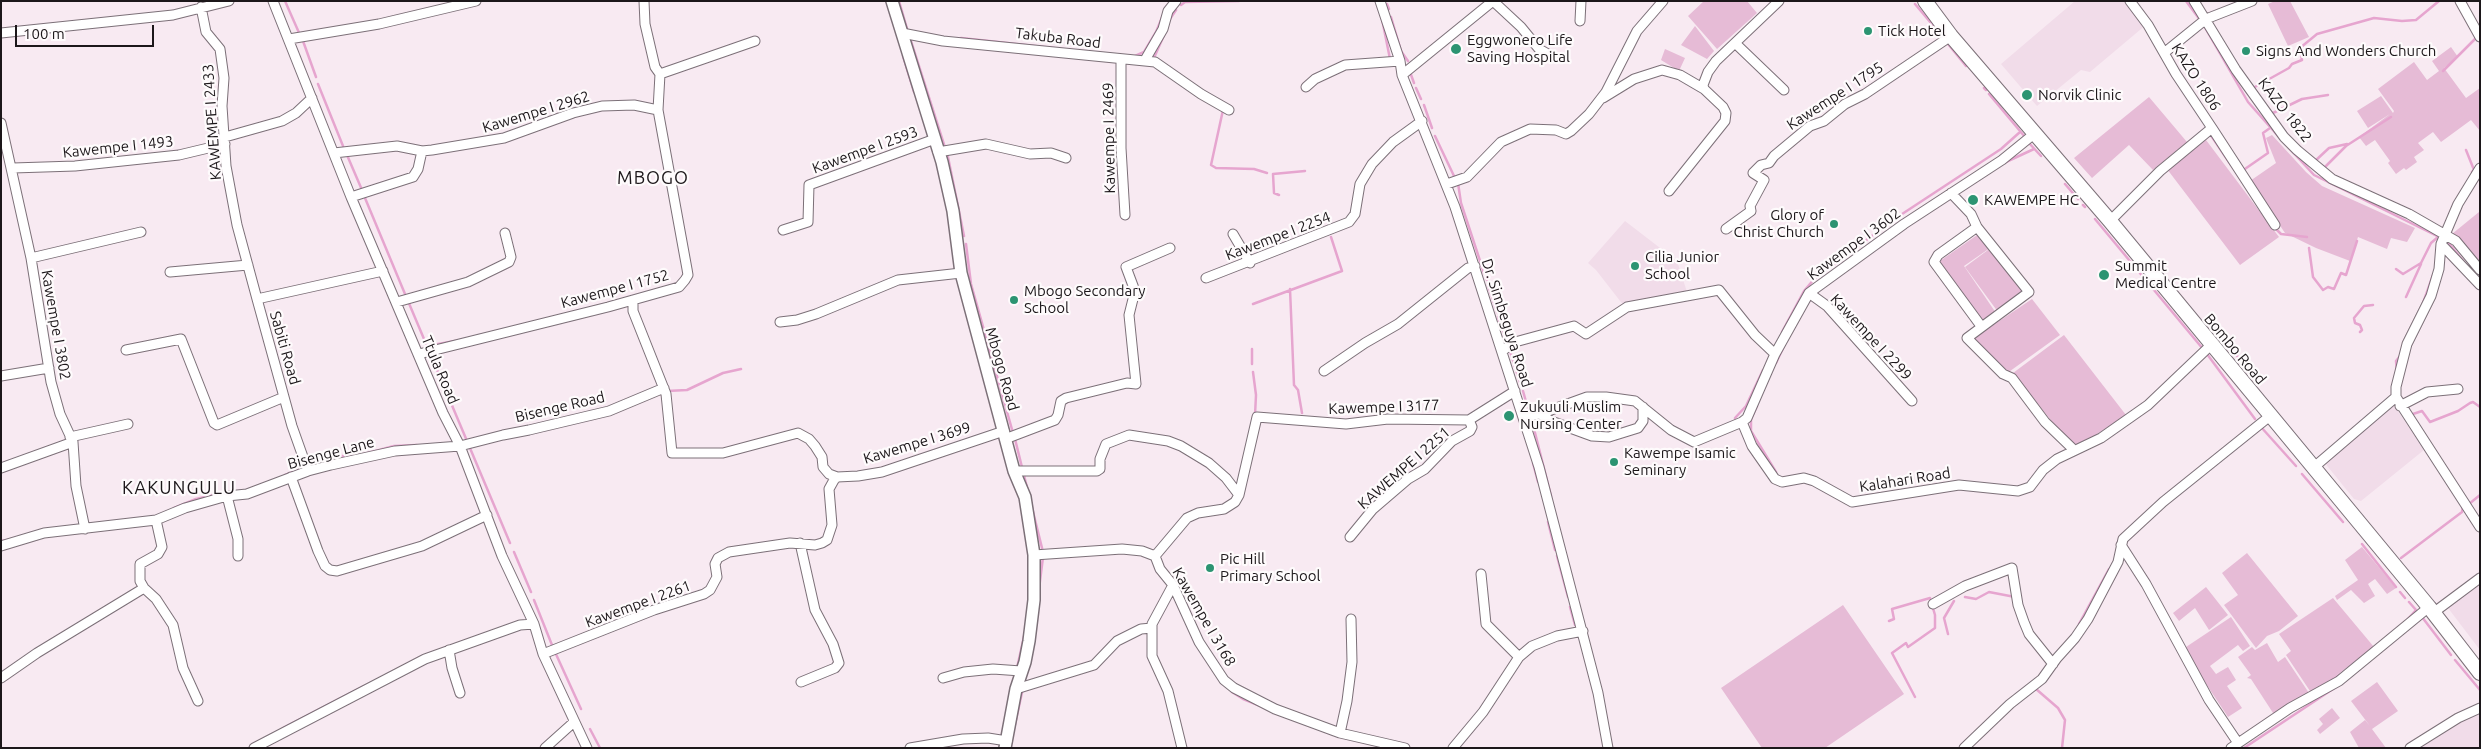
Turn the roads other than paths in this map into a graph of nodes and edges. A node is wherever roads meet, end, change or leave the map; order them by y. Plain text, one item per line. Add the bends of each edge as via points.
1 (229, 1) edge
2 (273, 1) edge
3 (476, 1) edge
4 (644, 1) edge
5 (892, 1) edge
6 (1176, 1) edge
7 (1380, 1) edge
8 (1493, 1) edge
9 (1581, 1) edge
10 (1664, 1) edge
11 (1778, 1) edge
12 (1925, 1) edge
13 (2130, 1) edge
14 (2194, 1) edge
15 (2252, 1) edge
16 (2460, 1) edge
17 (200, 7) junction
18 (1580, 21) dead end
19 (2202, 21) junction
20 (1, 33) edge
21 (902, 33) junction
22 (2479, 34) edge
23 (1951, 36) junction
24 (289, 39) junction
25 (755, 41) dead end
26 (1735, 44) junction
27 (2164, 53) junction
28 (1553, 57) dead end
29 (1121, 60) junction
30 (1145, 60) junction
31 (1400, 61) junction
32 (660, 74) junction
33 (1402, 75) junction
34 (1306, 87) dead end
35 (1704, 89) junction
36 (1784, 90) dead end
37 (312, 98) junction
38 (1599, 101) junction
39 (658, 110) junction
40 (1229, 110) dead end
41 (1422, 121) junction
42 (1, 124) edge
43 (2212, 128) junction
44 (2034, 134) junction
45 (934, 139) junction
46 (225, 141) junction
47 (422, 151) junction
48 (938, 152) junction
49 (334, 153) junction
50 (1066, 158) dead end
51 (13, 168) junction
52 (2480, 168) edge
53 (1447, 184) junction
54 (1669, 191) dead end
55 (1951, 193) junction
56 (351, 197) junction
57 (1125, 215) dead end
58 (2110, 221) junction
59 (2275, 225) dead end
60 (1977, 228) junction
61 (1726, 229) dead end
62 (783, 230) dead end
63 (141, 232) dead end
64 (505, 233) dead end
65 (1233, 234) dead end
66 (2443, 239) junction
67 (1170, 248) dead end
68 (31, 258) junction
69 (1250, 263) junction
70 (248, 265) junction
71 (1475, 266) junction
72 (2480, 270) edge
73 (170, 272) dead end
74 (383, 272) junction
75 (961, 273) junction
76 (1206, 278) dead end
77 (2480, 286) edge
78 (1809, 294) junction
79 (257, 298) junction
80 (633, 300) junction
81 (397, 302) junction
82 (780, 322) dead end
83 (1981, 326) junction
84 (2211, 346) junction
85 (126, 350) dead end
86 (1502, 351) junction
87 (419, 354) junction
88 (1775, 354) junction
89 (49, 368) junction
90 (1324, 371) dead end
91 (1, 376) edge
92 (664, 388) junction
93 (2458, 389) dead end
94 (1515, 391) junction
95 (284, 397) junction
96 (1912, 401) dead end
97 (2398, 402) junction
98 (1643, 406) junction
99 (1540, 414) junction
100 (1524, 416) junction
101 (2270, 416) junction
102 (1469, 420) junction
103 (1742, 422) junction
104 (128, 424) dead end
105 (1005, 435) junction
106 (72, 440) junction
107 (460, 446) junction
108 (2074, 450) junction
109 (1, 468) edge
110 (2313, 468) junction
111 (308, 471) junction
112 (1014, 471) junction
113 (291, 477) junction
114 (837, 477) junction
115 (1239, 495) junction
116 (228, 496) junction
117 (487, 515) junction
118 (156, 520) junction
119 (2480, 527) edge
120 (85, 528) junction
121 (1350, 537) dead end
122 (800, 543) junction
123 (2121, 544) junction
124 (1, 546) edge
125 (1034, 555) junction
126 (238, 556) dead end
127 (1155, 556) junction
128 (1481, 574) dead end
129 (2480, 578) edge
130 (1172, 585) junction
131 (144, 588) junction
132 (1933, 604) dead end
133 (2431, 610) junction
134 (1351, 619) dead end
135 (534, 624) junction
136 (1152, 628) junction
137 (1583, 631) junction
138 (449, 650) junction
139 (542, 654) junction
140 (1519, 657) junction
141 (2053, 664) junction
142 (1018, 671) junction
143 (2480, 673) edge
144 (1, 678) edge
145 (943, 678) dead end
146 (801, 682) dead end
147 (1016, 689) junction
148 (460, 693) dead end
149 (198, 701) dead end
150 (2480, 708) edge
151 (574, 722) junction
152 (1340, 733) junction
153 (1006, 744) edge
154 (2235, 745) edge
155 (254, 748) edge
156 (546, 748) edge
157 (587, 748) edge
158 (910, 748) edge
159 (1182, 748) edge
160 (1405, 748) edge
161 (1453, 748) edge
162 (1608, 748) edge
163 (1964, 748) edge
164 (2410, 748) edge

1 - 17 street
2 - 24 street, Ttula Road
3 - 24 street via 379,24
4 - 32 street, Kawempe I 1752 via 645,24 655,67
5 - 21 street, Mbogo Road
6 - 30 street
7 - 31 street, Dr. Simbeguya Road
8 - 28 street via 1539,49
8 - 33 street
9 - 18 street
10 - 38 street via 1637,31
11 - 26 street
12 - 23 main road, Bombo Road
13 - 27 street, KAZO 1806
14 - 19 street, KAZO 1822
15 - 19 street
16 - 22 street
17 - 20 street via 173,16
17 - 46 street, KAWEMPE I 2433 via 206,32 220,49
19 - 27 street
19 - 66 street, KAZO 1822 via 2297,150 2332,179 2408,214
21 - 29 street, Takuba Road via 943,41
21 - 45 street, Mbogo Road
23 - 44 main road, Bombo Road
23 - 61 street, Kawempe I 1795 via 1824,121 1810,126 1768,163 1761,165 1753,174 1764,180 1750,206 1751,211
24 - 37 street, Ttula Road
25 - 32 street
26 - 35 street via 1708,72
26 - 36 street
27 - 43 street, KAZO 1806
29 - 30 street, Takuba Road
29 - 57 street, Kawempe I 2469
30 - 40 street via 1155,62
31 - 33 street, Dr. Simbeguya Road
31 - 34 street via 1345,65 1315,79
32 - 39 street, Kawempe I 1752
33 - 41 street, Dr. Simbeguya Road
35 - 38 street via 1680,74 1662,70 1634,79
35 - 54 street via 1723,107 1725,121
37 - 46 street, Kawempe I 1493 via 282,121
37 - 49 street, Ttula Road
38 - 53 street via 1581,123 1566,134 1556,130 1530,129 1501,142 1467,177
39 - 47 street, Kawempe I 2962 via 634,105 602,106 504,138
39 - 80 street, Kawempe I 1752 via 688,275 679,287
41 - 53 street, Dr. Simbeguya Road
41 - 69 street, Kawempe I 2254 via 1372,164 1360,184 1355,214 1349,222
42 - 51 street, Kawempe I 3802
43 - 58 street, KAZO 1806 via 2160,171
43 - 59 street
44 - 55 street, Kawempe I 3602 via 2002,160
44 - 58 main road, Bombo Road
45 - 48 street, Mbogo Road
45 - 62 street, Kawempe I 2593 via 809,185 808,222
46 - 51 street, Kawempe I 1493 via 179,155 75,166
46 - 70 street, KAWEMPE I 2433 via 228,176
47 - 49 street, Kawempe I 2962 via 396,146
47 - 56 street via 413,177
48 - 50 street via 986,144
48 - 75 street, Mbogo Road via 953,211
49 - 56 street, Ttula Road
51 - 68 street, Kawempe I 3802
52 - 66 street via 2458,204
53 - 71 street, Dr. Simbeguya Road
55 - 60 street via 1971,214
55 - 78 street, Kawempe I 3602
56 - 74 street, Ttula Road
58 - 84 main road, Bombo Road
60 - 83 street via 1938,255 1934,262
60 - 83 street via 2030,292
63 - 68 street
64 - 81 street via 511,257 509,262 468,282
65 - 69 street
66 - 72 street via 2456,241
66 - 77 street
66 - 97 street via 2431,296 2407,344 2396,387
67 - 105 street, Kawempe I 3699 via 1126,267 1134,291 1129,315 1136,384 1127,383 1066,398 1061,401 1055,420
68 - 89 street, Kawempe I 3802
69 - 76 street, Kawempe I 2254
70 - 73 street
70 - 79 street, KAWEMPE I 2433
71 - 86 street, Dr. Simbeguya Road
71 - 90 street via 1468,268 1398,324
74 - 79 street, Sabiti Road
74 - 81 street, Ttula Road
75 - 82 street via 898,280 816,314
75 - 105 street, Mbogo Road
78 - 88 street, Kawempe I 3602
78 - 96 street, Kawempe I 2299 via 1827,306
79 - 95 street, Sabiti Road
80 - 87 street, Kawempe I 1752
80 - 92 street via 633,310
81 - 87 street, Ttula Road
83 - 108 street via 1967,338 2003,374 2012,378 2045,422
84 - 101 main road, Bombo Road
84 - 108 street, Kalahari Road via 2148,405 2101,438
85 - 95 street via 181,339 217,424
86 - 88 street via 1515,342 1574,326 1586,334 1627,308 1719,290 1755,335
86 - 94 street, Dr. Simbeguya Road
87 - 107 street, Ttula Road
88 - 103 street, Kawempe I 3602 via 1747,418
89 - 91 street
89 - 106 street, Kawempe I 3802 via 60,414
92 - 107 street, Bisenge Road via 609,411
92 - 114 street via 672,453 722,453 798,433 809,439 822,457 823,467
93 - 97 street via 2427,392
94 - 100 street, Dr. Simbeguya Road
94 - 102 street
95 - 111 street, Sabiti Road
97 - 110 street
97 - 119 street
98 - 99 street via 1626,399 1587,397
98 - 99 street via 1643,420 1638,428 1609,436 1592,436
98 - 103 street via 1671,430 1694,442
99 - 100 street
100 - 137 street, Dr. Simbeguya Road
101 - 110 main road, Bombo Road
101 - 123 street via 2150,512
102 - 115 street, Kawempe I 3177 via 1388,419 1346,424 1258,417
102 - 121 street, KAWEMPE I 2251 via 1470,431 1452,442 1425,469 1373,509
103 - 108 street, Kalahari Road via 1752,446 1775,479 1782,482 1804,478 1856,503 1959,485 2025,490 2043,470
104 - 106 street
105 - 112 street, Mbogo Road
105 - 114 street, Kawempe I 3699 via 882,472
106 - 109 street
106 - 120 street, Kawempe I 3802 via 76,486
107 - 111 street, Bisenge Lane via 395,451
107 - 117 street, Ttula Road
110 - 133 main road, Bombo Road
111 - 113 street, Bisenge Lane
112 - 115 street via 1097,471 1106,444 1129,435 1181,446 1210,463
112 - 125 street, Mbogo Road via 1025,497
113 - 116 street, Bisenge Lane via 262,490
113 - 117 street via 318,551 330,570 337,571 422,546
114 - 122 street, Kawempe I 2261 via 829,489 832,525 827,540 815,545
115 - 127 street via 1232,505 1224,509 1187,518
116 - 118 street, Bisenge Lane
116 - 126 street via 238,539
117 - 135 street, Ttula Road
118 - 120 street, Bisenge Lane
118 - 131 street via 162,547 158,554 140,564
120 - 124 street, Bisenge Lane via 44,533
122 - 139 street, Kawempe I 2261 via 740,548 729,552 718,558 715,564 717,577 704,594
122 - 146 street via 815,610 839,663 835,668
123 - 141 street via 2118,562 2088,619
123 - 154 street
125 - 127 street, Kawempe I 3168 via 1122,549
125 - 142 street, Mbogo Road via 1032,621 1026,662
127 - 130 street, Kawempe I 3168
128 - 140 street via 1486,624
129 - 133 street
130 - 136 street
130 - 152 street, Kawempe I 3168 via 1199,642 1229,684 1276,709
131 - 144 street via 37,652
131 - 149 street via 156,599 173,625 183,668
132 - 141 street via 1965,586 2012,568 2024,622
133 - 143 main road, Bombo Road
133 - 154 street via 2339,681
134 - 152 street via 1352,662
135 - 138 street via 520,625
135 - 139 street, Ttula Road
136 - 147 street via 1141,629 1117,641 1094,665
136 - 159 street via 1152,656 1168,691
137 - 140 street via 1548,639
137 - 162 street, Dr. Simbeguya Road
138 - 148 street
138 - 155 street via 410,666
139 - 151 street, Ttula Road
140 - 161 street via 1483,712
141 - 163 street via 2042,679
142 - 145 street via 986,669
142 - 147 street, Mbogo Road
147 - 153 street, Mbogo Road
150 - 164 street
151 - 156 street
151 - 157 street, Ttula Road
152 - 160 street, Kawempe I 3168
153 - 158 street via 988,738 969,738

